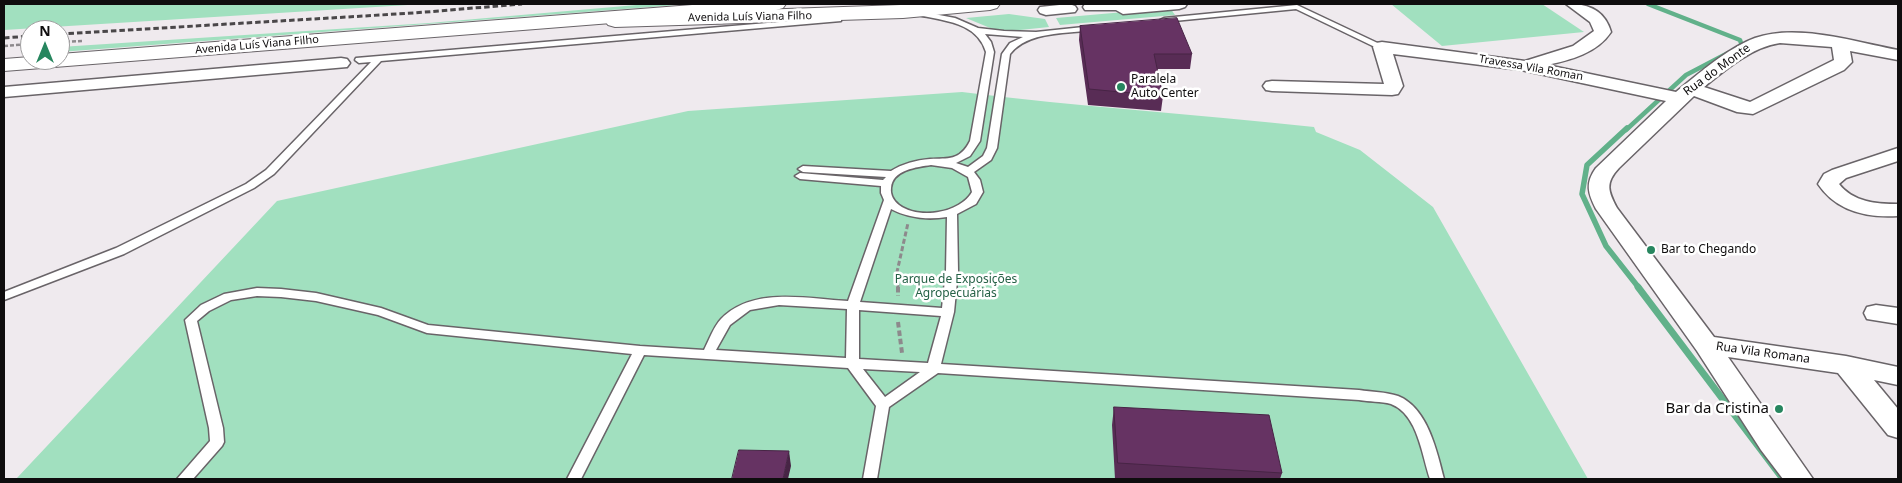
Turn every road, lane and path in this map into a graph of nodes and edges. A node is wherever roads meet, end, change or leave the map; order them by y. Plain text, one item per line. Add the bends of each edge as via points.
1 (776, 4) edge
2 (990, 4) edge
3 (1179, 4) edge
4 (1574, 4) edge
5 (1296, 5) edge
6 (1119, 6) edge
7 (1091, 7) dead end
8 (1069, 9) dead end
9 (1046, 10) dead end
10 (907, 11) junction
11 (1158, 21) edge
12 (511, 24) junction
13 (1098, 27) edge
14 (975, 30) junction
15 (1036, 35) junction
16 (1840, 44) junction
17 (20, 45) edge
18 (4, 46) edge
19 (1382, 47) junction
20 (1898, 55) edge
21 (378, 59) junction
22 (350, 62) joint
23 (4, 65) edge
24 (1521, 65) junction
25 (1272, 86) dead end
26 (4, 92) edge
27 (1679, 94) junction
28 (1898, 154) edge
29 (944, 163) junction
30 (968, 172) junction
31 (894, 174) junction
32 (1599, 180) joint
33 (886, 183) junction
34 (889, 200) junction
35 (1898, 210) edge
36 (910, 213) junction
37 (952, 213) junction
38 (4, 296) edge
39 (853, 306) junction
40 (898, 310) junction
41 (948, 312) junction
42 (1706, 345) junction
43 (640, 350) junction
44 (708, 354) junction
45 (852, 363) junction
46 (1846, 365) junction
47 (904, 368) junction
48 (933, 370) junction
49 (1898, 376) edge
50 (882, 405) junction
51 (1898, 428) edge
52 (184, 479) edge
53 (574, 479) edge
54 (870, 479) edge
55 (1437, 479) edge
56 (1800, 479) edge

1 - 12 main road, Avenida Luís Viana Filho
2 - 10 main road, Avenida Luís Viana Filho
3 - 6 street
4 - 24 street via 1602,26 1602,32 1594,42 1558,58
5 - 11 lane
5 - 19 lane
6 - 7 street
8 - 9 street
10 - 12 main road, Avenida Luís Viana Filho
10 - 14 lane via 950,20
10 - 21 lane via 773,26
12 - 23 main road, Avenida Luís Viana Filho
13 - 15 lane
14 - 15 lane
14 - 29 lane via 987,38 990,52 975,141 963,158
15 - 30 lane via 1012,45 1006,54 992,148 987,158
16 - 20 street, Rua do Monte
16 - 27 street, Rua do Monte via 1787,38 1756,43
16 - 27 street, Travessa Vila Roman via 1843,62 1838,66 1753,108
17 - 18 path
19 - 24 street, Travessa Vila Roman
19 - 25 street via 1394,86 1392,90
21 - 22 lane
21 - 38 lane via 270,172 250,186 120,251
22 - 26 street
24 - 27 street, Travessa Vila Roman
27 - 32 street, Rua do Monte
28 - 35 street via 1831,178 1828,184 1861,208
29 - 30 lane
29 - 31 lane via 917,164
30 - 37 lane via 978,185 978,193 964,208
31 - 33 lane
31 - 33 lane via 801,172
32 - 42 street, Rua Vila Romana via 1600,195 1607,209
33 - 34 lane via 885,192
34 - 36 lane via 897,208
34 - 39 lane
36 - 37 lane
36 - 40 path via 897,272
37 - 41 lane
39 - 40 lane
39 - 44 lane via 779,301 747,306 724,322
39 - 45 lane
40 - 41 lane
40 - 47 path
41 - 48 lane
42 - 46 street, Rua Vila Romana
42 - 56 street
43 - 44 lane
43 - 52 lane via 427,328 381,312 316,297 257,292 228,298 205,308 191,320 217,442
43 - 53 lane
44 - 45 lane
45 - 47 lane
45 - 50 lane
46 - 49 street, Rua Vila Romana
46 - 51 street
47 - 48 lane
48 - 50 lane
48 - 55 lane via 1359,395 1395,400 1414,414
50 - 54 lane

